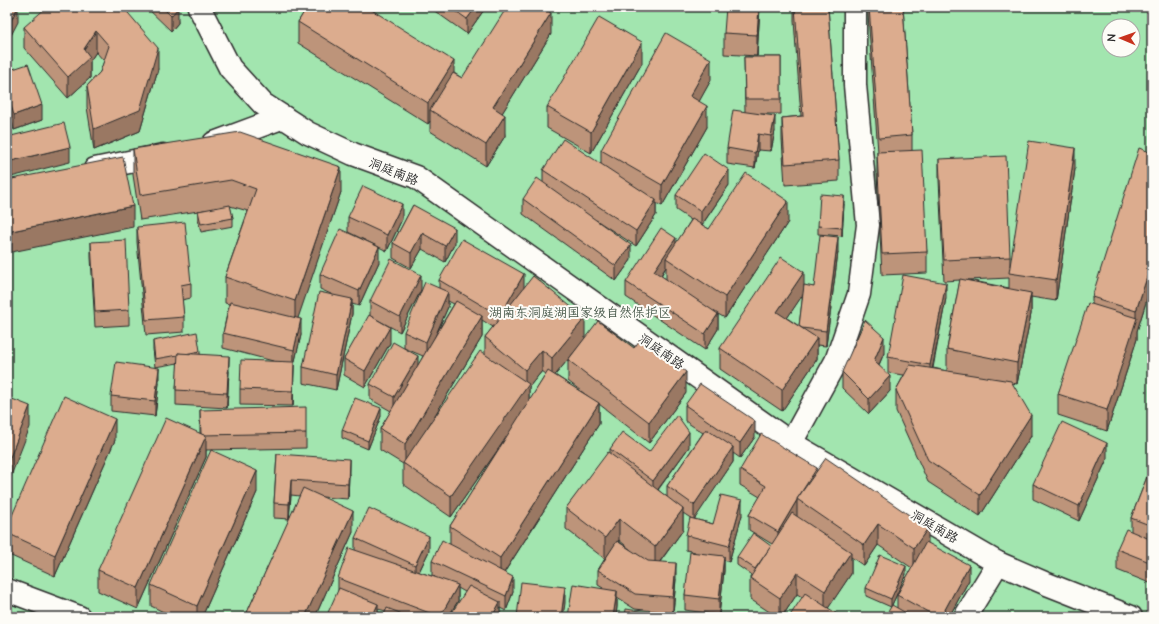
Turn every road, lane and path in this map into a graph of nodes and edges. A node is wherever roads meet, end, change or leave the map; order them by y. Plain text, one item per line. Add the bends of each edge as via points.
1 (199, 7) edge
2 (855, 7) edge
3 (284, 117) junction
4 (75, 174) edge
5 (792, 443) junction
6 (998, 563) junction
7 (7, 590) edge
8 (80, 617) edge
9 (965, 617) edge
10 (1131, 617) edge

1 - 3 main road, 洞庭南路 via 230,68 262,104
2 - 5 main road via 855,85 868,225 859,294 836,361
3 - 4 main road via 206,146
3 - 5 main road, 洞庭南路 via 308,133 353,154 416,177
5 - 6 main road, 洞庭南路
6 - 9 main road
6 - 10 main road, 洞庭南路
7 - 8 main road

